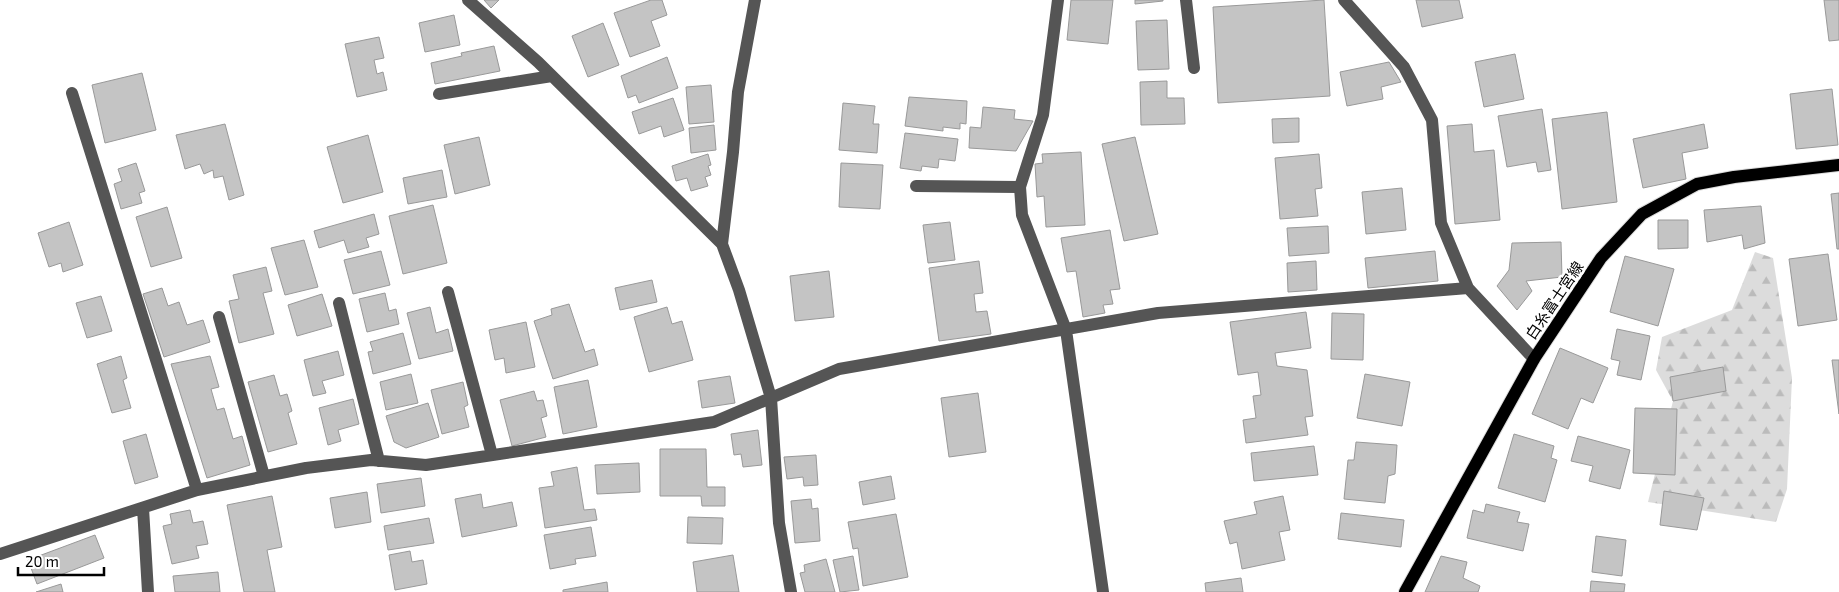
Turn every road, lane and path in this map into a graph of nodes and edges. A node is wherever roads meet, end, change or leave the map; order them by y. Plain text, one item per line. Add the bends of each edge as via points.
1 (468, 0) edge
2 (755, 0) edge
3 (1058, 0) edge
4 (1186, 0) edge
5 (1344, 0) edge
6 (1194, 68) dead end
7 (552, 76) junction
8 (72, 93) dead end
9 (439, 94) dead end
10 (1839, 165) edge
11 (916, 186) dead end
12 (1020, 187) junction
13 (722, 244) junction
14 (1468, 288) junction
15 (448, 292) dead end
16 (339, 303) dead end
17 (220, 316) dead end
18 (1066, 330) junction
19 (1534, 359) junction
20 (771, 398) junction
21 (492, 455) junction
22 (379, 461) junction
23 (264, 476) junction
24 (197, 490) junction
25 (144, 508) junction
26 (0, 554) edge
27 (148, 592) edge
28 (791, 592) edge
29 (1103, 592) edge
30 (1405, 592) edge

1 - 7 street
2 - 13 street via 738,92
3 - 12 street via 1043,116
4 - 6 street
5 - 14 street via 1404,67 1432,120 1441,223
7 - 9 street
7 - 13 street
8 - 24 street
10 - 19 main road, 白糸富士宮線 via 1697,184 1642,214 1601,258
11 - 12 street
12 - 18 street via 1022,215
13 - 20 street
14 - 18 street via 1158,313
14 - 19 street
15 - 21 street
16 - 22 street
17 - 23 street
18 - 20 street via 840,369
18 - 29 street
19 - 30 main road, 白糸富士宮線
20 - 21 street via 714,422
20 - 28 street via 780,523
21 - 22 street via 426,465
22 - 23 street via 306,468
23 - 24 street
24 - 25 street
25 - 26 street
25 - 27 street

